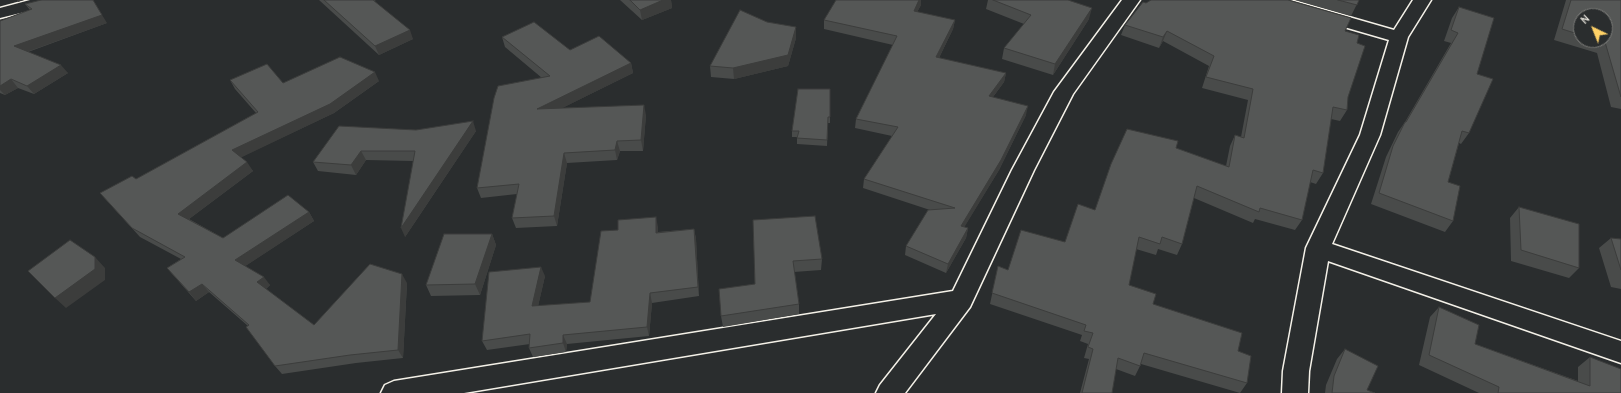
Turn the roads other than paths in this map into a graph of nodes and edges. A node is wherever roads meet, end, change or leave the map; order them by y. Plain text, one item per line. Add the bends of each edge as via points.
1 (51, 0) edge
2 (1131, 0) edge
3 (1271, 0) edge
4 (1422, 0) edge
5 (0, 13) edge
6 (1399, 37) junction
7 (1318, 248) junction
8 (961, 300) junction
9 (1621, 352) edge
10 (394, 393) edge
11 (889, 393) edge
12 (1295, 393) edge

1 - 5 street
2 - 8 street via 1064,92 1023,170
3 - 6 street
4 - 6 street
6 - 7 street via 1370,135
7 - 9 street
7 - 12 street via 1296,371
8 - 10 street
8 - 11 street

